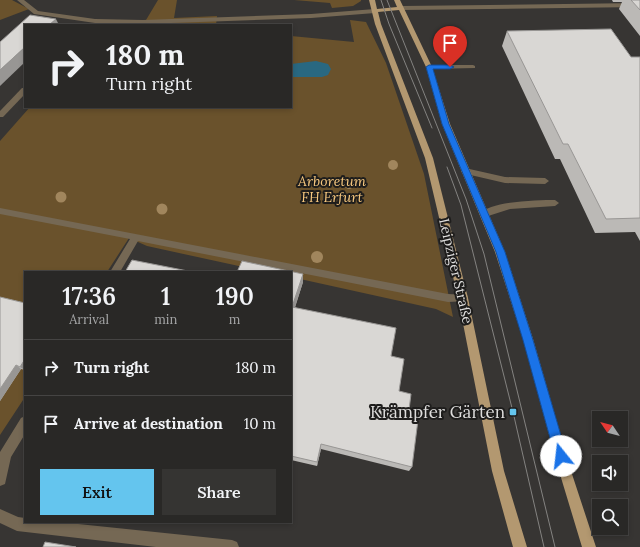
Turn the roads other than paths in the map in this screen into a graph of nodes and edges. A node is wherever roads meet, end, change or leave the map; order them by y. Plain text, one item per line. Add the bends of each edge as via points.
1 (20, 0) edge
2 (34, 0) edge
3 (372, 0) edge
4 (397, 0) edge
5 (564, 0) edge
6 (640, 5) edge
7 (28, 6) junction
8 (606, 6) junction
9 (568, 7) junction
10 (402, 8) junction
11 (375, 11) junction
12 (36, 13) junction
13 (611, 13) dead end
14 (30, 18) edge
15 (93, 23) edge
16 (429, 67) junction
17 (473, 67) dead end
18 (24, 91) edge
19 (0, 114) edge
20 (465, 171) junction
21 (545, 181) dead end
22 (555, 204) dead end
23 (0, 211) edge
24 (485, 214) junction
25 (136, 237) junction
26 (116, 271) edge
27 (463, 298) junction
28 (24, 424) edge
29 (0, 479) edge
30 (0, 516) edge
31 (232, 547) edge
32 (520, 547) edge
33 (588, 547) edge

1 - 7 street
2 - 7 street
3 - 11 main road, Leipziger Straße
4 - 10 main road
5 - 9 street
6 - 8 street
7 - 12 street
8 - 9 street
8 - 13 street
9 - 10 street
10 - 11 main road
10 - 16 main road
11 - 15 street via 219,20
11 - 27 main road, Leipziger Straße via 429,158
12 - 14 street
12 - 15 street
16 - 17 street
16 - 20 main road via 446,124
18 - 19 street
20 - 21 street via 505,180
20 - 24 main road
22 - 24 street via 496,208
23 - 25 street
24 - 33 main road via 523,325
25 - 26 street
25 - 27 street via 448,298
27 - 32 main road, Leipziger Straße via 498,471
28 - 29 street via 5,455
30 - 31 street via 17,524

